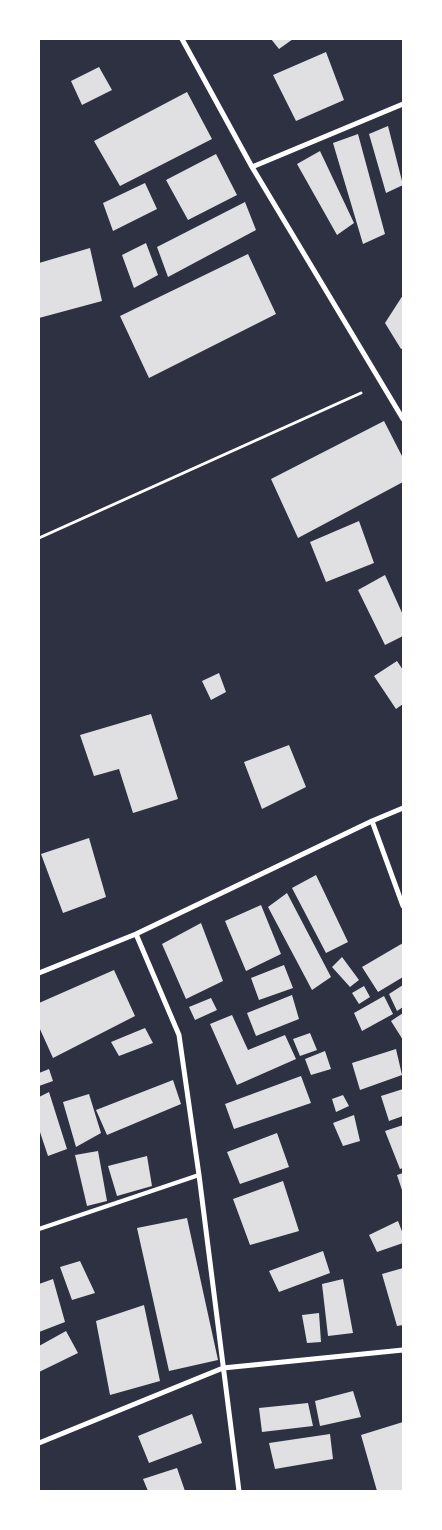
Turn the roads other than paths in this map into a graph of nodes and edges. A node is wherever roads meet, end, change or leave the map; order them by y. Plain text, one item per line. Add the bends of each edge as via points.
1 (182, 39) edge
2 (403, 104) edge
3 (252, 167) junction
4 (403, 419) edge
5 (403, 808) edge
6 (372, 821) junction
7 (403, 906) edge
8 (136, 934) junction
9 (39, 973) edge
10 (199, 1175) junction
11 (39, 1229) edge
12 (403, 1350) edge
13 (223, 1368) junction
14 (39, 1443) edge
15 (239, 1491) edge

1 - 3 street
2 - 3 street
3 - 4 street
5 - 6 street
6 - 7 street
6 - 8 street
8 - 9 street
8 - 10 street via 179,1034
10 - 11 lane
10 - 13 street
12 - 13 street
13 - 14 street
13 - 15 street

